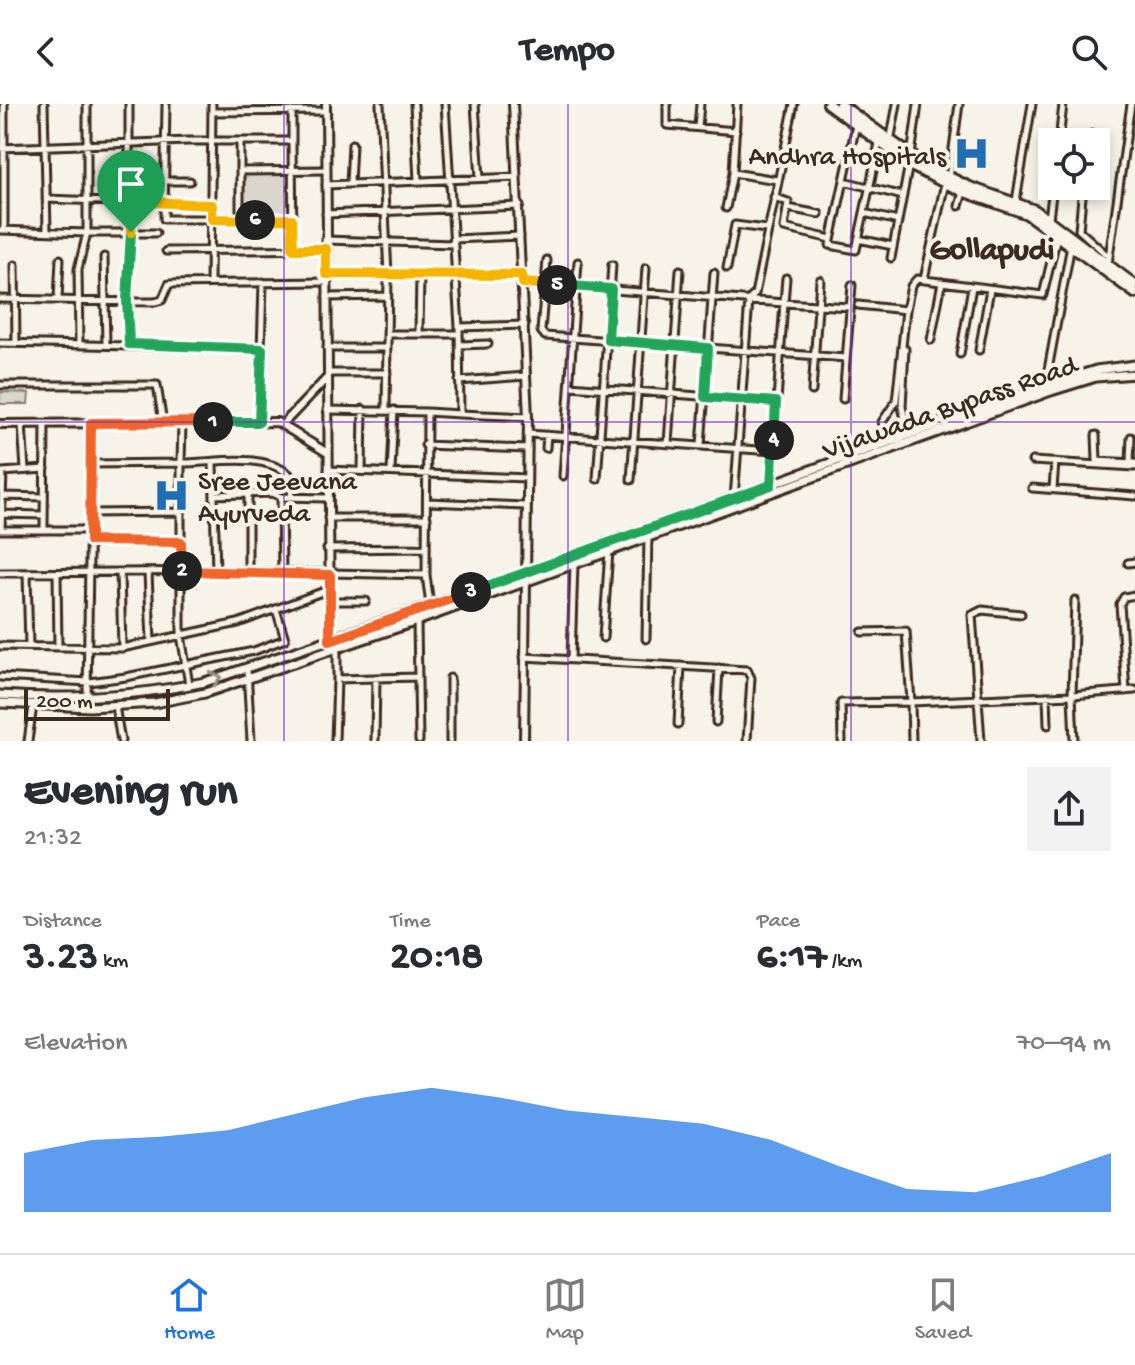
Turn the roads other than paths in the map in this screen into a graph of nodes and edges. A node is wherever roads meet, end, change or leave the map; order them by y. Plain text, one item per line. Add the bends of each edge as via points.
1 (4, 104) edge
2 (44, 104) edge
3 (87, 104) edge
4 (129, 104) edge
5 (166, 104) edge
6 (212, 104) edge
7 (380, 104) edge
8 (414, 104) edge
9 (445, 104) edge
10 (475, 104) edge
11 (513, 104) edge
12 (667, 104) edge
13 (700, 104) edge
14 (737, 104) edge
15 (794, 104) edge
16 (828, 104) edge
17 (840, 104) edge
18 (857, 104) edge
19 (897, 104) edge
20 (918, 104) edge
21 (959, 104) edge
22 (1032, 104) edge
23 (1063, 104) edge
24 (1131, 104) edge
25 (326, 107) edge
26 (292, 111) junction
27 (212, 112) junction
28 (855, 120) junction
29 (698, 127) junction
30 (1060, 128) edge
31 (737, 131) junction
32 (212, 141) junction
33 (240, 141) junction
34 (292, 141) junction
35 (166, 142) junction
36 (879, 143) junction
37 (890, 143) junction
38 (129, 144) junction
39 (352, 144) dead end
40 (89, 146) junction
41 (45, 147) junction
42 (3, 148) edge
43 (910, 161) junction
44 (295, 170) junction
45 (325, 170) junction
46 (240, 171) junction
47 (733, 173) junction
48 (519, 177) junction
49 (480, 178) junction
50 (418, 180) junction
51 (450, 180) junction
52 (777, 180) junction
53 (165, 181) junction
54 (190, 181) dead end
55 (844, 181) junction
56 (947, 181) junction
57 (384, 182) junction
58 (350, 184) junction
59 (326, 185) junction
60 (868, 187) junction
61 (964, 191) junction
62 (903, 196) junction
63 (774, 197) junction
64 (46, 199) junction
65 (89, 200) junction
66 (1051, 200) edge
67 (1081, 200) edge
68 (130, 201) junction
69 (1016, 201) junction
70 (165, 202) junction
71 (212, 205) junction
72 (520, 206) junction
73 (959, 206) dead end
74 (726, 208) dead end
75 (788, 208) junction
76 (452, 210) junction
77 (385, 211) junction
78 (864, 213) junction
79 (325, 214) junction
80 (819, 214) dead end
81 (212, 219) junction
82 (292, 219) junction
83 (240, 220) junction
84 (1049, 220) junction
85 (898, 221) junction
86 (766, 229) junction
87 (2, 230) edge
88 (47, 230) junction
89 (131, 232) junction
90 (87, 233) junction
91 (156, 233) dead end
92 (1058, 235) junction
93 (520, 236) junction
94 (831, 239) junction
95 (858, 239) junction
96 (325, 240) junction
97 (454, 241) junction
98 (386, 242) junction
99 (1071, 244) junction
100 (893, 246) junction
101 (293, 249) junction
102 (326, 249) junction
103 (212, 250) junction
104 (166, 251) dead end
105 (104, 257) dead end
106 (891, 258) dead end
107 (60, 259) dead end
108 (547, 260) dead end
109 (1108, 260) junction
110 (578, 262) dead end
111 (15, 265) dead end
112 (612, 265) dead end
113 (646, 268) dead end
114 (727, 268) dead end
115 (680, 270) dead end
116 (714, 273) dead end
117 (388, 275) junction
118 (420, 275) junction
119 (454, 275) junction
120 (326, 278) junction
121 (786, 278) dead end
122 (523, 279) junction
123 (924, 279) junction
124 (820, 280) dead end
125 (263, 282) junction
126 (942, 282) junction
127 (210, 283) junction
128 (545, 285) junction
129 (852, 285) dead end
130 (1135, 285) edge
131 (577, 287) junction
132 (972, 287) junction
133 (611, 289) junction
134 (990, 289) junction
135 (644, 291) junction
136 (1135, 293) edge
137 (679, 294) junction
138 (387, 296) junction
139 (712, 296) junction
140 (326, 297) junction
141 (0, 299) edge
142 (15, 299) junction
143 (58, 299) junction
144 (104, 300) junction
145 (127, 300) junction
146 (749, 300) junction
147 (79, 301) junction
148 (784, 303) junction
149 (818, 305) junction
150 (858, 305) dead end
151 (850, 307) junction
152 (906, 310) junction
153 (525, 325) junction
154 (459, 331) junction
155 (387, 334) junction
156 (419, 334) junction
157 (573, 338) junction
158 (608, 340) junction
159 (931, 340) dead end
160 (640, 342) junction
161 (0, 343) edge
162 (16, 343) junction
163 (79, 343) junction
164 (106, 344) junction
165 (129, 344) junction
166 (488, 344) dead end
167 (459, 345) junction
168 (674, 346) junction
169 (327, 348) junction
170 (387, 348) junction
171 (708, 348) junction
172 (262, 349) junction
173 (905, 349) dead end
174 (744, 350) junction
175 (979, 350) dead end
176 (780, 353) junction
177 (960, 354) dead end
178 (815, 356) junction
179 (846, 358) junction
180 (1135, 365) edge
181 (387, 373) junction
182 (1135, 374) edge
183 (326, 376) junction
184 (526, 376) junction
185 (459, 381) junction
186 (0, 385) edge
187 (569, 386) junction
188 (1045, 386) junction
189 (604, 389) junction
190 (812, 391) dead end
191 (637, 392) junction
192 (672, 395) junction
193 (705, 397) junction
194 (741, 399) junction
195 (843, 399) dead end
196 (776, 402) junction
197 (363, 409) junction
198 (386, 409) junction
199 (327, 410) junction
200 (394, 410) junction
201 (427, 412) junction
202 (460, 414) junction
203 (528, 417) junction
204 (259, 422) junction
205 (91, 423) junction
206 (163, 423) junction
207 (182, 423) junction
208 (0, 424) edge
209 (22, 424) junction
210 (45, 424) junction
211 (283, 424) junction
212 (528, 434) junction
213 (909, 434) junction
214 (547, 435) junction
215 (1096, 435) dead end
216 (566, 436) junction
217 (1131, 437) dead end
218 (601, 439) junction
219 (634, 441) junction
220 (888, 442) junction
221 (668, 443) junction
222 (425, 445) junction
223 (701, 445) junction
224 (546, 448) dead end
225 (737, 448) junction
226 (528, 449) junction
227 (774, 451) junction
228 (326, 452) junction
229 (1032, 461) dead end
230 (1055, 462) junction
231 (181, 463) junction
232 (213, 463) junction
233 (91, 464) junction
234 (1133, 464) edge
235 (45, 469) junction
236 (25, 470) junction
237 (327, 470) junction
238 (362, 471) junction
239 (1, 472) edge
240 (391, 472) junction
241 (426, 473) junction
242 (563, 476) dead end
243 (527, 478) junction
244 (597, 479) dead end
245 (631, 480) dead end
246 (771, 485) junction
247 (1032, 488) dead end
248 (1053, 490) junction
249 (248, 494) junction
250 (214, 495) junction
251 (2, 496) junction
252 (1135, 496) edge
253 (44, 497) junction
254 (281, 497) junction
255 (292, 497) junction
256 (327, 498) junction
257 (734, 501) junction
258 (427, 502) junction
259 (526, 506) junction
260 (181, 512) junction
261 (90, 513) junction
262 (1, 514) edge
263 (44, 515) junction
264 (326, 518) junction
265 (427, 518) junction
266 (1, 530) edge
267 (44, 530) junction
268 (90, 530) junction
269 (648, 536) junction
270 (90, 541) junction
271 (181, 542) junction
272 (426, 548) junction
273 (327, 549) junction
274 (609, 550) junction
275 (574, 563) junction
276 (180, 571) junction
277 (216, 571) junction
278 (248, 571) junction
279 (282, 572) junction
280 (0, 573) edge
281 (120, 573) junction
282 (148, 573) junction
283 (27, 574) junction
284 (57, 574) junction
285 (90, 574) junction
286 (330, 575) junction
287 (426, 575) junction
288 (525, 576) junction
289 (331, 589) junction
290 (1135, 595) edge
291 (1075, 600) dead end
292 (331, 601) junction
293 (366, 601) dead end
294 (430, 605) junction
295 (276, 609) junction
296 (1021, 614) dead end
297 (417, 621) junction
298 (862, 632) dead end
299 (181, 635) junction
300 (603, 638) dead end
301 (646, 639) dead end
302 (151, 641) junction
303 (330, 641) junction
304 (0, 646) edge
305 (29, 646) junction
306 (58, 647) junction
307 (88, 647) junction
308 (122, 648) junction
309 (337, 649) junction
310 (524, 657) junction
311 (571, 659) junction
312 (186, 666) junction
313 (681, 666) junction
314 (719, 668) junction
315 (247, 669) junction
316 (0, 677) edge
317 (418, 677) junction
318 (376, 678) junction
319 (450, 678) dead end
320 (250, 679) junction
321 (337, 679) junction
322 (89, 682) junction
323 (189, 685) junction
324 (1135, 690) edge
325 (1126, 691) junction
326 (0, 695) edge
327 (1072, 695) junction
328 (1047, 696) junction
329 (87, 698) junction
330 (978, 698) junction
331 (911, 702) junction
332 (0, 703) edge
333 (33, 706) junction
334 (115, 706) junction
335 (716, 722) dead end
336 (678, 724) dead end
337 (1048, 725) dead end
338 (28, 741) edge
339 (121, 741) edge
340 (251, 741) edge
341 (335, 741) edge
342 (375, 741) edge
343 (419, 741) edge
344 (450, 741) edge
345 (524, 741) edge
346 (747, 741) edge
347 (842, 741) edge
348 (912, 741) edge
349 (981, 741) edge
350 (1074, 741) edge

1 - 42 street
2 - 41 street
3 - 40 street
4 - 38 street
5 - 35 street
6 - 27 street
7 - 57 street
8 - 50 street
9 - 51 street
10 - 49 street
11 - 48 street
12 - 29 street via 667,125
13 - 29 street
14 - 31 street
15 - 52 street
16 - 28 highway
17 - 28 highway
18 - 28 street
19 - 37 street
20 - 43 street
21 - 56 street
22 - 69 street
23 - 30 street
24 - 109 street
25 - 26 street
25 - 45 street
26 - 27 street
26 - 34 street
27 - 32 street
28 - 36 highway
28 - 37 highway
28 - 55 street
29 - 31 street
31 - 47 street
32 - 33 street
32 - 35 street
32 - 71 street
33 - 34 street
33 - 46 street
34 - 44 street
35 - 38 street
35 - 53 street
36 - 43 highway
36 - 60 street
37 - 43 highway
38 - 40 street
38 - 68 street
39 - 58 street
40 - 41 street
40 - 65 street
41 - 42 street
41 - 64 street
42 - 87 street
43 - 56 highway
43 - 62 street
44 - 45 street
44 - 46 street
44 - 82 street
45 - 59 street
46 - 83 street
47 - 52 street
47 - 74 street
48 - 49 street
48 - 72 street
49 - 51 street
50 - 51 street
50 - 57 street
51 - 76 street
52 - 63 street
53 - 54 street
53 - 70 street
55 - 60 street
55 - 94 street
56 - 61 highway
56 - 69 highway
56 - 123 street
57 - 58 street
57 - 77 street
58 - 59 street
59 - 79 street
60 - 62 street
60 - 78 street
61 - 73 street
61 - 92 highway via 1008,206
62 - 85 street
63 - 75 street via 788,200
63 - 86 street
64 - 65 street
64 - 88 street
65 - 68 street
65 - 90 street
66 - 84 street
67 - 109 street via 1077,226
68 - 70 street
68 - 89 street
69 - 84 highway
70 - 71 street
70 - 81 street via 164,219
71 - 81 street
72 - 76 street
72 - 93 street
75 - 80 street
75 - 94 street via 784,228
76 - 77 street
76 - 97 street
77 - 79 street
77 - 98 street
78 - 85 street
78 - 95 street
79 - 96 street
81 - 83 street
81 - 103 street
82 - 83 street
82 - 101 street
84 - 109 highway
85 - 100 street
86 - 114 street via 735,225
86 - 146 street via 755,294
87 - 88 street
88 - 90 street
89 - 90 street
89 - 91 street
89 - 145 street
90 - 147 street via 78,269
92 - 99 highway
92 - 134 street via 1043,295
93 - 97 street
93 - 122 street
94 - 95 street via 830,245 856,250
95 - 100 street
96 - 98 street
96 - 102 street
97 - 98 street
97 - 119 street
98 - 117 street
99 - 136 highway
99 - 188 street
100 - 106 street
101 - 102 street
101 - 103 street
102 - 120 street
103 - 104 street
103 - 127 street
105 - 144 street
107 - 143 street
108 - 128 street
109 - 130 highway
110 - 131 street
111 - 142 street
112 - 133 street
113 - 135 street
115 - 137 street
116 - 139 street
117 - 118 street
117 - 120 street
117 - 138 street
118 - 119 street
118 - 156 street
119 - 122 street
119 - 154 street
120 - 125 street
120 - 140 street
121 - 148 street
122 - 128 street
122 - 153 street
123 - 126 street
123 - 152 street via 912,283
124 - 149 street
125 - 127 street
125 - 172 street
126 - 132 street
126 - 159 street
127 - 145 street via 169,284 159,302
128 - 131 street
128 - 157 street via 542,334
129 - 151 street
131 - 133 street
131 - 157 street
132 - 134 street
132 - 177 street
133 - 135 street
133 - 158 street
134 - 175 street
135 - 137 street
135 - 160 street
137 - 139 street
137 - 168 street
138 - 140 street
138 - 155 street
139 - 146 street
139 - 171 street
140 - 169 street
141 - 142 street
142 - 143 street
142 - 162 street
143 - 147 street
144 - 145 street
144 - 147 street
144 - 164 street
145 - 165 street
146 - 148 street
146 - 174 street
147 - 163 street
148 - 149 street
148 - 176 street
149 - 151 street
149 - 178 street
150 - 152 street
151 - 179 street
152 - 220 street via 896,401 882,417
153 - 154 street
153 - 184 street
154 - 156 street
154 - 167 street
155 - 156 street
155 - 170 street
157 - 158 street
157 - 187 street
158 - 160 street
158 - 189 street
160 - 168 street
160 - 191 street
161 - 162 street
162 - 163 street
163 - 164 street
164 - 165 street
165 - 172 street
166 - 167 street
167 - 185 street
168 - 171 street
168 - 192 street
169 - 170 street
169 - 183 street
170 - 181 street
171 - 174 street
171 - 193 street
172 - 204 street
173 - 213 street via 902,407
174 - 176 street
174 - 194 street
176 - 178 street
176 - 196 street
178 - 179 street
178 - 190 street
179 - 195 street
180 - 188 main road, Vijawada Bypass Road
181 - 183 street
181 - 198 street
182 - 257 main road, Vijawada Bypass Road via 1096,377 1051,391
183 - 199 street
183 - 211 street
184 - 185 street
184 - 203 street
185 - 202 street
186 - 206 street via 157,385
187 - 189 street
187 - 216 street
188 - 213 main road, Vijawada Bypass Road
189 - 191 street
189 - 218 street
191 - 192 street
191 - 219 street
192 - 193 street
192 - 221 street
193 - 194 street
193 - 223 street
194 - 196 street
194 - 225 street
196 - 227 street
197 - 198 street
197 - 199 street
197 - 238 street
198 - 200 street
199 - 228 street
200 - 201 street
200 - 240 street
201 - 202 street
201 - 222 street
202 - 203 street
203 - 212 street
204 - 207 street
204 - 211 street
205 - 206 street
205 - 210 street
205 - 233 street
206 - 207 street
207 - 231 street
208 - 209 street
209 - 210 street
209 - 236 street
210 - 235 street
211 - 228 street
212 - 214 street
212 - 226 street
213 - 220 main road, Vijawada Bypass Road
214 - 216 street
214 - 224 street
215 - 234 street via 1097,461
216 - 218 street
216 - 242 street
217 - 234 street
218 - 219 street
218 - 244 street
219 - 221 street
219 - 245 street
220 - 246 main road, Vijawada Bypass Road
221 - 223 street
222 - 226 street
222 - 241 street
223 - 225 street
225 - 227 street
225 - 257 street
226 - 243 street
227 - 246 street
228 - 237 street
229 - 230 street
230 - 234 street
230 - 248 street
231 - 232 street
231 - 233 street
231 - 260 street
232 - 250 street
232 - 255 street via 275,464 289,474
233 - 261 street
235 - 236 street
235 - 253 street
236 - 239 street
237 - 238 street
237 - 256 street
238 - 240 street
239 - 251 street
240 - 241 street
241 - 243 street
241 - 258 street
243 - 259 street
246 - 257 main road, Vijawada Bypass Road
247 - 248 street
248 - 252 street
249 - 250 street
249 - 254 street
249 - 278 street
250 - 277 street
251 - 253 street
251 - 262 street
253 - 263 street
254 - 255 street
254 - 279 street
255 - 256 street
256 - 264 street
257 - 269 main road, Vijawada Bypass Road
257 - 288 main road, Vijawada Bypass Road
258 - 259 street
258 - 265 street
259 - 288 street
260 - 261 street
260 - 271 street
261 - 268 street
262 - 263 street
262 - 266 street
263 - 267 street
264 - 265 street
264 - 273 street
265 - 272 street
266 - 267 street
267 - 268 street
268 - 270 street
269 - 274 main road, Vijawada Bypass Road
269 - 301 street
270 - 271 street
270 - 285 street
271 - 276 street
272 - 273 street
272 - 287 street
273 - 286 street
274 - 275 main road, Vijawada Bypass Road
274 - 300 street
275 - 288 main road, Vijawada Bypass Road
275 - 311 street
276 - 277 street
276 - 282 street
276 - 299 street
277 - 278 street
278 - 279 street
279 - 286 street
280 - 283 street
281 - 282 street
281 - 285 street
281 - 308 street
282 - 302 street
283 - 284 street
283 - 305 street
284 - 285 street
284 - 306 street
285 - 307 street
286 - 287 street
286 - 289 street
287 - 294 street
288 - 294 main road, Vijawada Bypass Road
288 - 297 main road, Vijawada Bypass Road
288 - 310 street
289 - 292 street
289 - 295 street
290 - 325 street via 1120,604
291 - 327 street
292 - 293 street
292 - 303 street
294 - 303 main road, Vijawada Bypass Road
295 - 299 street
295 - 312 street via 286,635 283,642
296 - 330 street via 982,610 972,615
297 - 309 main road, Vijawada Bypass Road
297 - 317 street
298 - 331 street via 906,631
299 - 302 street
299 - 312 street
302 - 308 street
303 - 315 main road, Vijawada Bypass Road
304 - 305 street
305 - 306 street
306 - 307 street
307 - 308 street
307 - 322 street
309 - 320 main road, Vijawada Bypass Road
309 - 321 street
310 - 311 street
310 - 345 street
311 - 313 street
312 - 322 street
312 - 323 street
313 - 314 street
313 - 336 street
314 - 335 street
314 - 346 street via 751,674
315 - 320 street
323 -> 315 main road, Vijawada Bypass Road
316 - 322 street
317 - 318 street
317 - 343 street
318 - 321 street
318 - 342 street
319 - 344 street
320 - 334 main road, Vijawada Bypass Road via 190,697
320 - 340 street
321 - 341 street
322 - 329 street
323 - 329 main road, Vijawada Bypass Road
324 - 325 street
325 - 327 street
326 - 329 main road, Vijawada Bypass Road
327 - 328 street
327 - 350 street
328 - 330 street
328 - 337 street
330 - 331 street
330 - 349 street
331 - 347 street via 841,703
331 - 348 street
332 - 333 main road, Vijawada Bypass Road
333 - 334 main road, Vijawada Bypass Road
333 - 338 street
334 - 339 street

